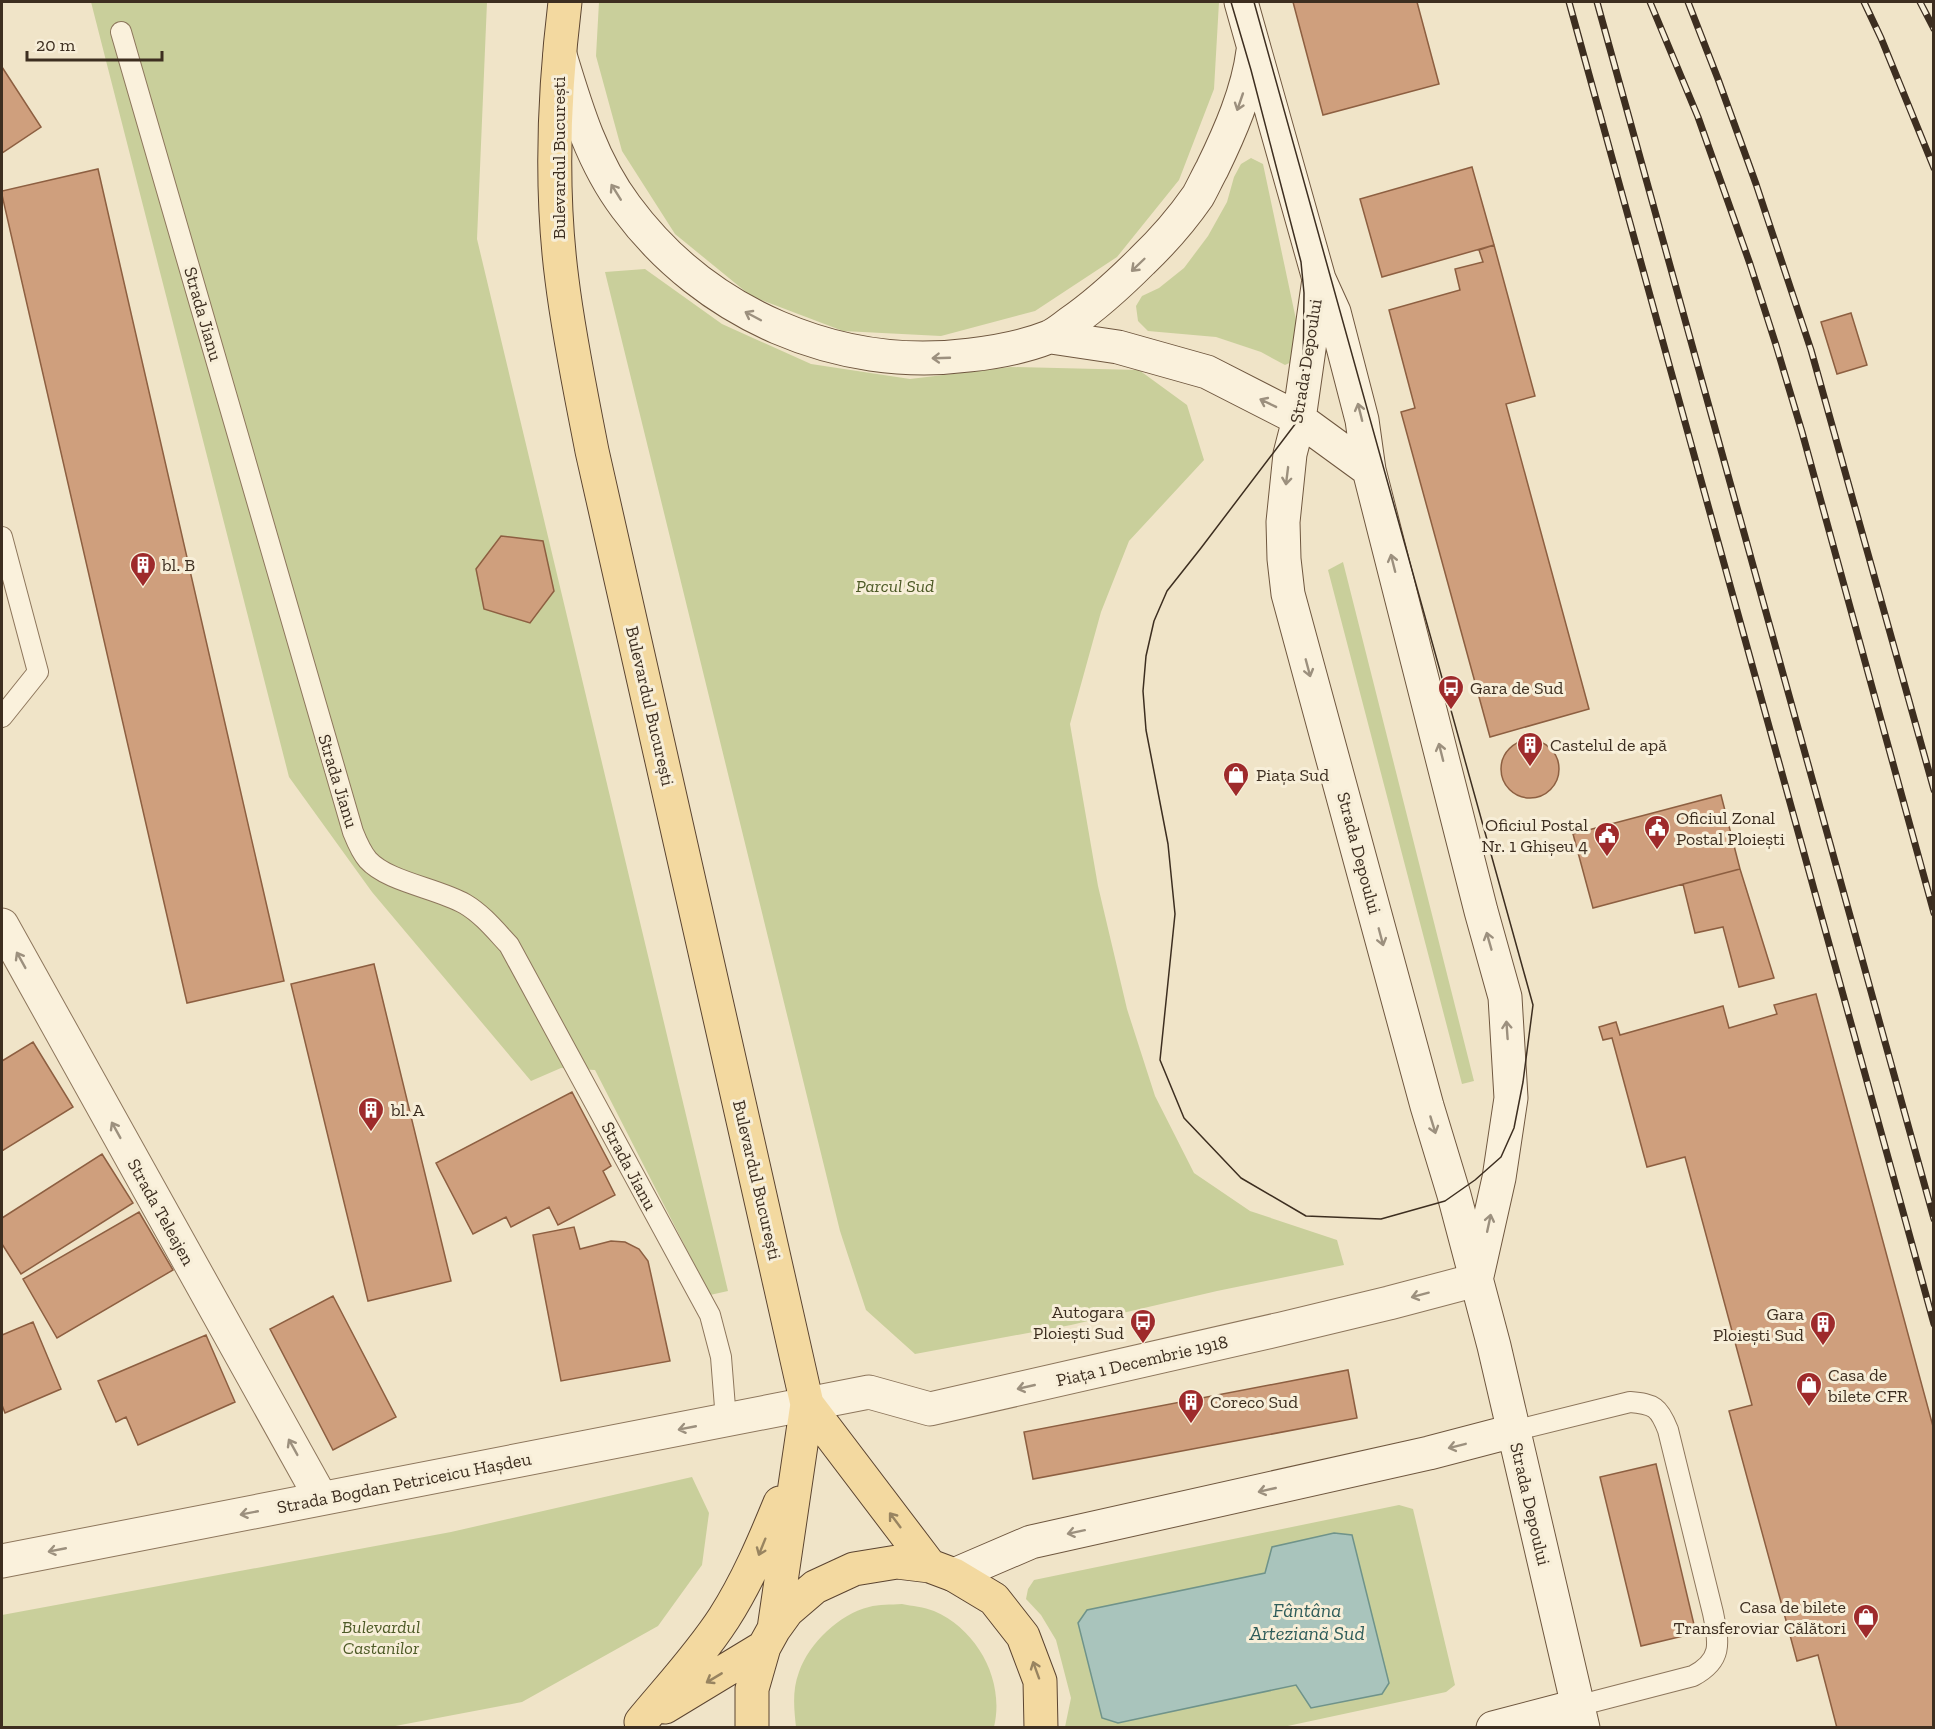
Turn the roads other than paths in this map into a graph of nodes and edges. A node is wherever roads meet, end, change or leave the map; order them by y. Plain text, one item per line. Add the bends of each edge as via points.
1 (565, 2) edge
2 (1241, 2) edge
3 (121, 32) dead end
4 (1254, 46) junction
5 (559, 51) junction
6 (1319, 279) junction
7 (1051, 337) junction
8 (1299, 419) junction
9 (1369, 470) junction
10 (2, 537) edge
11 (2, 717) edge
12 (2, 925) edge
13 (1476, 1280) junction
14 (807, 1404) junction
15 (726, 1420) junction
16 (1513, 1431) junction
17 (800, 1454) junction
18 (321, 1498) junction
19 (2, 1561) edge
20 (942, 1570) junction
21 (769, 1638) junction
22 (1580, 1717) edge
23 (636, 1725) edge
24 (752, 1728) edge
25 (1041, 1728) edge
26 (1492, 1728) edge

1 - 5 main road, Bulevardul București
2 - 4 main road, Strada Depoului
3 - 15 lane, Strada Jianu via 357,840 369,861 381,871 465,904 509,945 710,1315 721,1357
4 - 6 main road, Strada Depoului
4 -> 7 main road via 1238,109 1198,194 1164,240 1094,306
7 -> 5 main road via 999,352 915,359 831,347 752,316 682,268 625,206 580,120
5 - 14 main road, Bulevardul București via 556,210 570,336 592,451
6 - 8 main road, Strada Depoului
9 -> 6 main road, Strada Depoului via 1362,420 1334,312
8 -> 7 main road via 1207,372 1118,347
8 - 9 main road
8 -> 13 main road, Strada Depoului via 1290,454 1282,522 1288,594
13 -> 9 main road, Strada Depoului via 1499,1178 1511,1098 1505,997
10 - 11 lane via 38,672
18 -> 12 main road, Strada Teleajen
13 -> 14 main road, Piața 1 Decembrie 1918 via 930,1409 869,1392
13 - 16 main road, Strada Depoului
14 - 15 main road, Strada Bogdan Petriceicu Hașdeu
14 - 17 main road, Bulevardul București
20 -> 14 main road, Bulevardul București
15 -> 18 main road, Strada Bogdan Petriceicu Hașdeu
16 -> 20 main road via 1031,1542
16 - 22 main road, Strada Depoului
16 - 22 lane via 1630,1401 1649,1404 1661,1412 1713,1613 1718,1638 1715,1656 1706,1669
17 - 21 main road, Bulevardul București
17 -> 23 main road via 757,1559 724,1618 692,1662
18 -> 19 main road, Strada Bogdan Petriceicu Hașdeu
20 - 21 main road via 897,1562 854,1569 815,1587 787,1611
25 -> 20 main road via 1040,1681 1023,1636 994,1599
21 -> 23 main road
21 - 24 main road, Bulevardul București via 752,1689
22 - 26 main road

